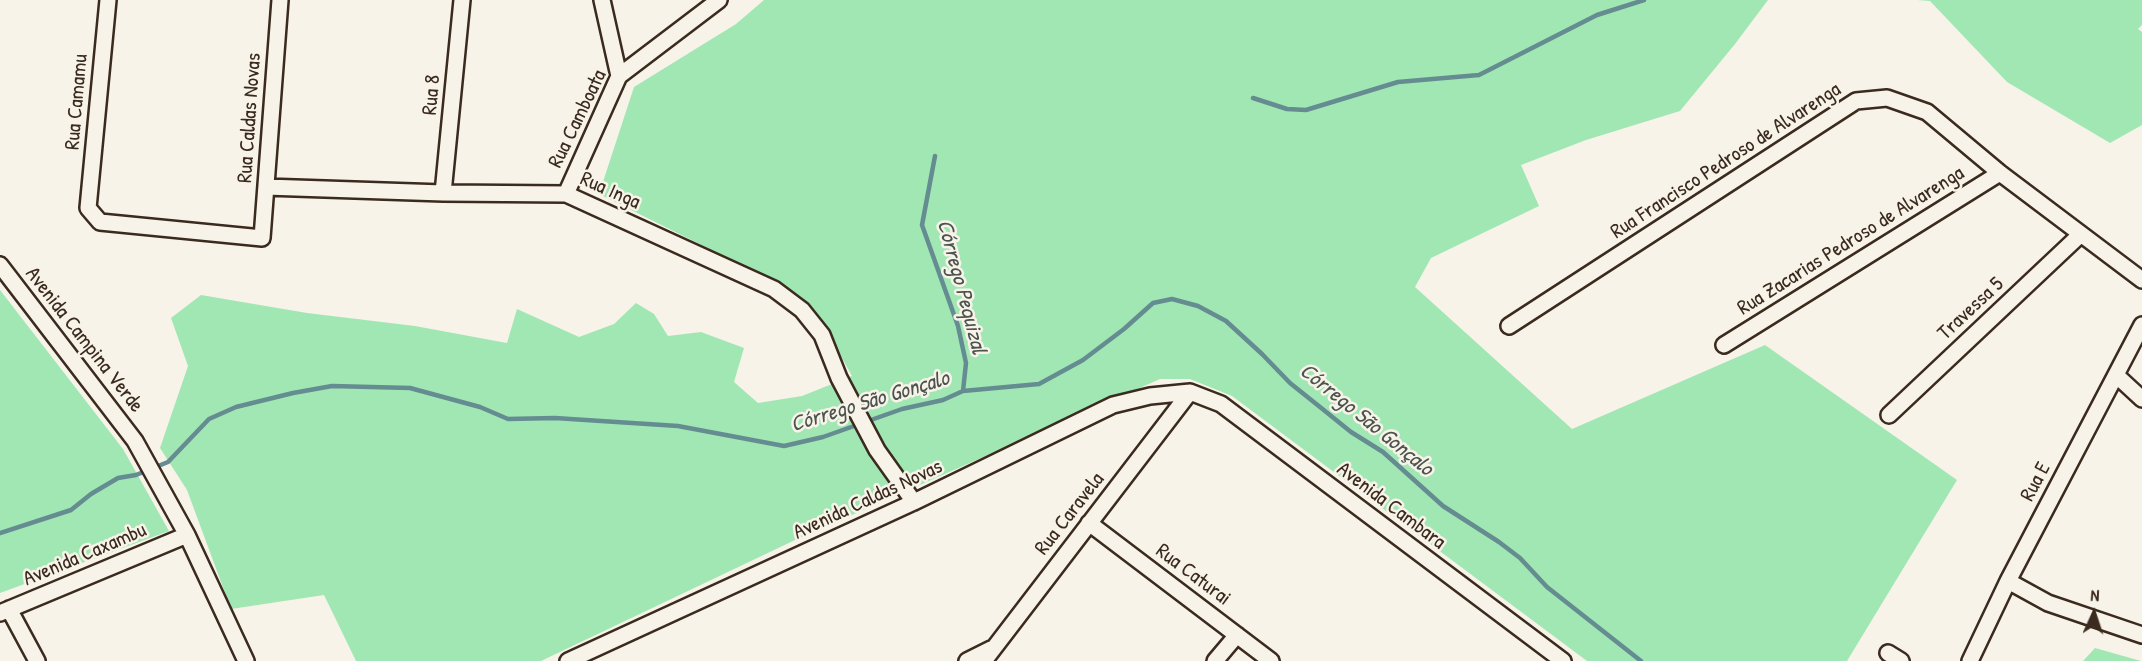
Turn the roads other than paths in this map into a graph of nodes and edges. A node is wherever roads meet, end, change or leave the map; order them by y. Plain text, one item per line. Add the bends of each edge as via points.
1 (108, 0) edge
2 (280, 0) edge
3 (462, 0) edge
4 (602, 0) edge
5 (718, 0) edge
6 (619, 76) junction
7 (2000, 173) junction
8 (266, 187) junction
9 (443, 193) junction
10 (566, 194) junction
11 (2081, 234) junction
12 (261, 238) joint
13 (0, 265) edge
14 (2142, 280) edge
15 (2142, 325) edge
16 (1509, 326) dead end
17 (1724, 345) dead end
18 (2116, 375) junction
19 (1190, 392) junction
20 (2142, 399) edge
21 (1889, 415) dead end
22 (914, 502) junction
23 (1089, 523) junction
24 (187, 535) junction
25 (2008, 581) junction
26 (5, 611) edge
27 (1237, 635) junction
28 (2142, 635) edge
29 (988, 655) edge
30 (37, 661) edge
31 (246, 661) edge
32 (568, 661) edge
33 (967, 661) edge
34 (1215, 661) edge
35 (1271, 661) edge
36 (1563, 661) edge
37 (1970, 661) edge

1 - 12 street, Rua Camamu via 88,208 100,222
2 - 8 street, Rua Caldas Novas
3 - 9 street, Rua 8
4 - 6 street
5 - 6 street, Rua Camboata
6 - 10 street, Rua Camboata
7 - 11 street, Rua Francisco Pedroso de Alvarenga
7 - 16 street, Rua Francisco Pedroso de Alvarenga via 1927,112 1887,98 1856,100
7 - 17 street, Rua Zacarias Pedroso de Alvarenga
8 - 9 street, Rua Inga
8 - 12 street, Rua Caldas Novas
9 - 10 street, Rua Inga
10 - 22 street, Rua Inga via 774,289 802,310 822,334 839,378 877,450
11 - 14 street, Rua Francisco Pedroso de Alvarenga
11 - 21 street, Travessa 5
13 - 24 street, Avenida Campina Verde via 135,441
15 - 18 street, Rua E
18 - 20 street
18 - 25 street, Rua E
19 - 22 street, Avenida Caldas Novas via 1113,405
19 - 23 street, Rua Caravela
19 - 36 street, Avenida Cambara via 1221,404
22 - 32 street, Avenida Caldas Novas
23 - 27 street, Rua Caturai
23 - 29 street, Rua Caravela
24 - 26 street, Avenida Caxambu
24 - 31 street
25 - 28 street via 2048,603
25 - 37 street, Rua E
26 - 30 street
27 - 34 street
27 - 35 street, Rua Caturai
29 - 33 street

